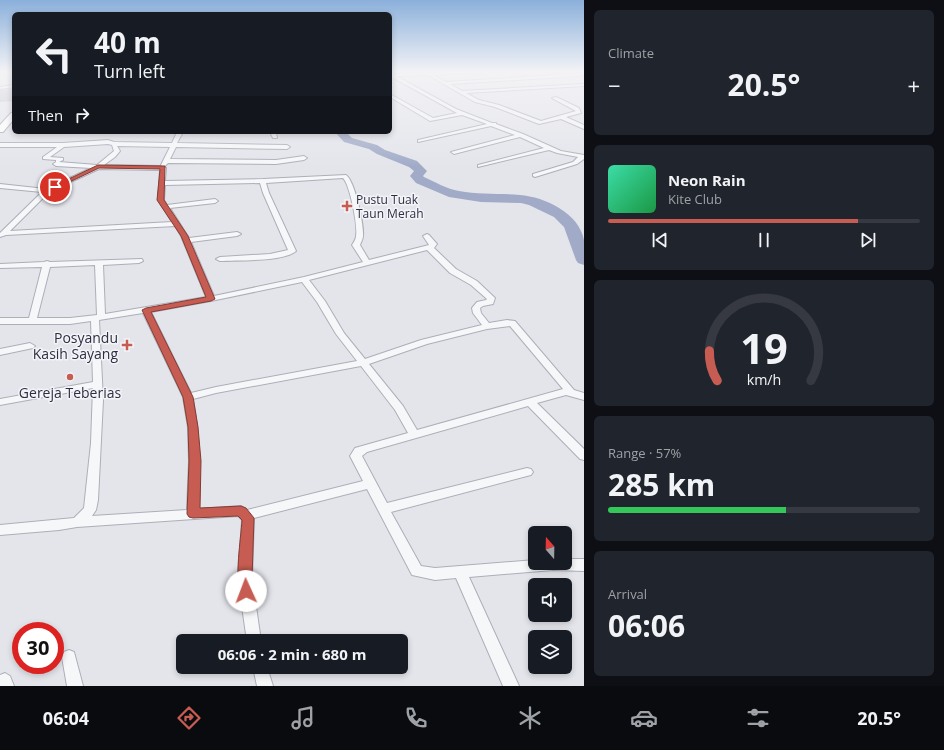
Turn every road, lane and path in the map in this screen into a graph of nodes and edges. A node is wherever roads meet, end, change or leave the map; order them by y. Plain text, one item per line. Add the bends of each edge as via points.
1 (403, 103) edge
2 (440, 103) edge
3 (485, 103) edge
4 (564, 103) edge
5 (573, 108) junction
6 (584, 108) edge
7 (464, 113) junction
8 (12, 117) edge
9 (563, 118) junction
10 (494, 124) junction
11 (584, 127) edge
12 (0, 130) edge
13 (179, 134) edge
14 (521, 135) junction
15 (420, 141) dead end
16 (63, 144) junction
17 (114, 144) junction
18 (0, 145) edge
19 (174, 145) junction
20 (287, 148) dead end
21 (549, 148) junction
22 (454, 152) dead end
23 (583, 157) edge
24 (304, 158) dead end
25 (167, 161) junction
26 (98, 166) junction
27 (480, 166) dead end
28 (163, 168) junction
29 (535, 175) dead end
30 (263, 181) junction
31 (162, 183) junction
32 (0, 186) edge
33 (48, 191) junction
34 (215, 201) dead end
35 (165, 207) junction
36 (176, 224) junction
37 (237, 234) dead end
38 (2, 235) edge
39 (427, 236) dead end
40 (187, 240) junction
41 (429, 247) junction
42 (220, 259) dead end
43 (139, 261) dead end
44 (367, 262) junction
45 (97, 263) junction
46 (47, 264) junction
47 (0, 266) edge
48 (304, 279) junction
49 (211, 299) junction
50 (146, 310) junction
51 (98, 317) junction
52 (0, 321) edge
53 (32, 322) junction
54 (487, 326) junction
55 (30, 346) dead end
56 (0, 352) edge
57 (364, 363) junction
58 (98, 384) junction
59 (571, 392) junction
60 (188, 397) junction
61 (584, 397) edge
62 (0, 402) edge
63 (530, 402) junction
64 (415, 435) junction
65 (584, 456) edge
66 (527, 472) dead end
67 (370, 484) junction
68 (384, 509) junction
69 (193, 514) junction
70 (246, 515) junction
71 (77, 522) junction
72 (0, 530) edge
73 (584, 565) edge
74 (460, 572) junction
75 (253, 634) edge
76 (69, 657) dead end
77 (262, 674) edge
78 (75, 686) edge
79 (265, 686) edge
80 (512, 686) edge

1 - 7 street via 432,120
2 - 7 street
3 - 9 street via 541,123
4 - 5 street
5 - 6 street
5 - 9 street via 579,112
7 - 10 street
8 - 12 main road
9 - 11 street
10 - 14 street
10 - 15 street
13 - 19 street
14 - 21 street
14 - 22 street
16 - 17 street
16 - 18 street
16 - 26 street via 45,158 61,159 55,164
17 - 19 street
17 - 26 street via 117,151
19 - 20 street
19 - 25 street
21 - 23 street
21 - 27 street
23 - 29 street via 575,163
24 - 25 street via 276,162
25 - 28 street
26 - 28 street
26 - 33 street
28 - 31 street
30 - 31 street
30 - 42 street via 292,251 271,256
30 - 44 street via 341,175 347,178 353,193 360,237 356,245
31 - 35 street via 160,195
32 - 33 street
33 - 38 street
34 - 35 street
35 - 36 street
36 - 38 street
36 - 40 street
37 - 40 street
39 - 41 street via 433,244
40 - 49 street
41 - 44 street
41 - 54 street via 453,271 474,283 491,298 490,302 480,304 476,308
43 - 45 street
44 - 48 street
45 - 46 street
45 - 51 street
46 - 47 street
46 - 53 street
48 - 49 street
48 - 57 street via 322,301 340,334
49 - 50 street
50 - 51 street
50 - 60 street
51 - 53 street
51 - 58 street via 94,336
52 - 53 street
54 - 57 street via 424,342
54 - 59 street via 507,323 516,326
55 - 56 street
57 - 60 street
57 - 64 street via 399,408
58 - 62 street
58 - 71 street via 92,500 90,510
59 - 61 street
59 - 63 street
60 - 69 street via 195,461
63 - 64 street
63 - 65 street
64 - 67 street via 359,452 357,459
66 - 68 street
67 - 68 street
67 - 70 street
68 - 74 street via 417,571 435,574
69 - 70 street via 241,511
69 - 71 street
70 - 75 street via 248,518 245,579
71 - 72 street
73 - 74 street via 553,564
74 - 80 street
76 - 78 street
77 - 79 street

